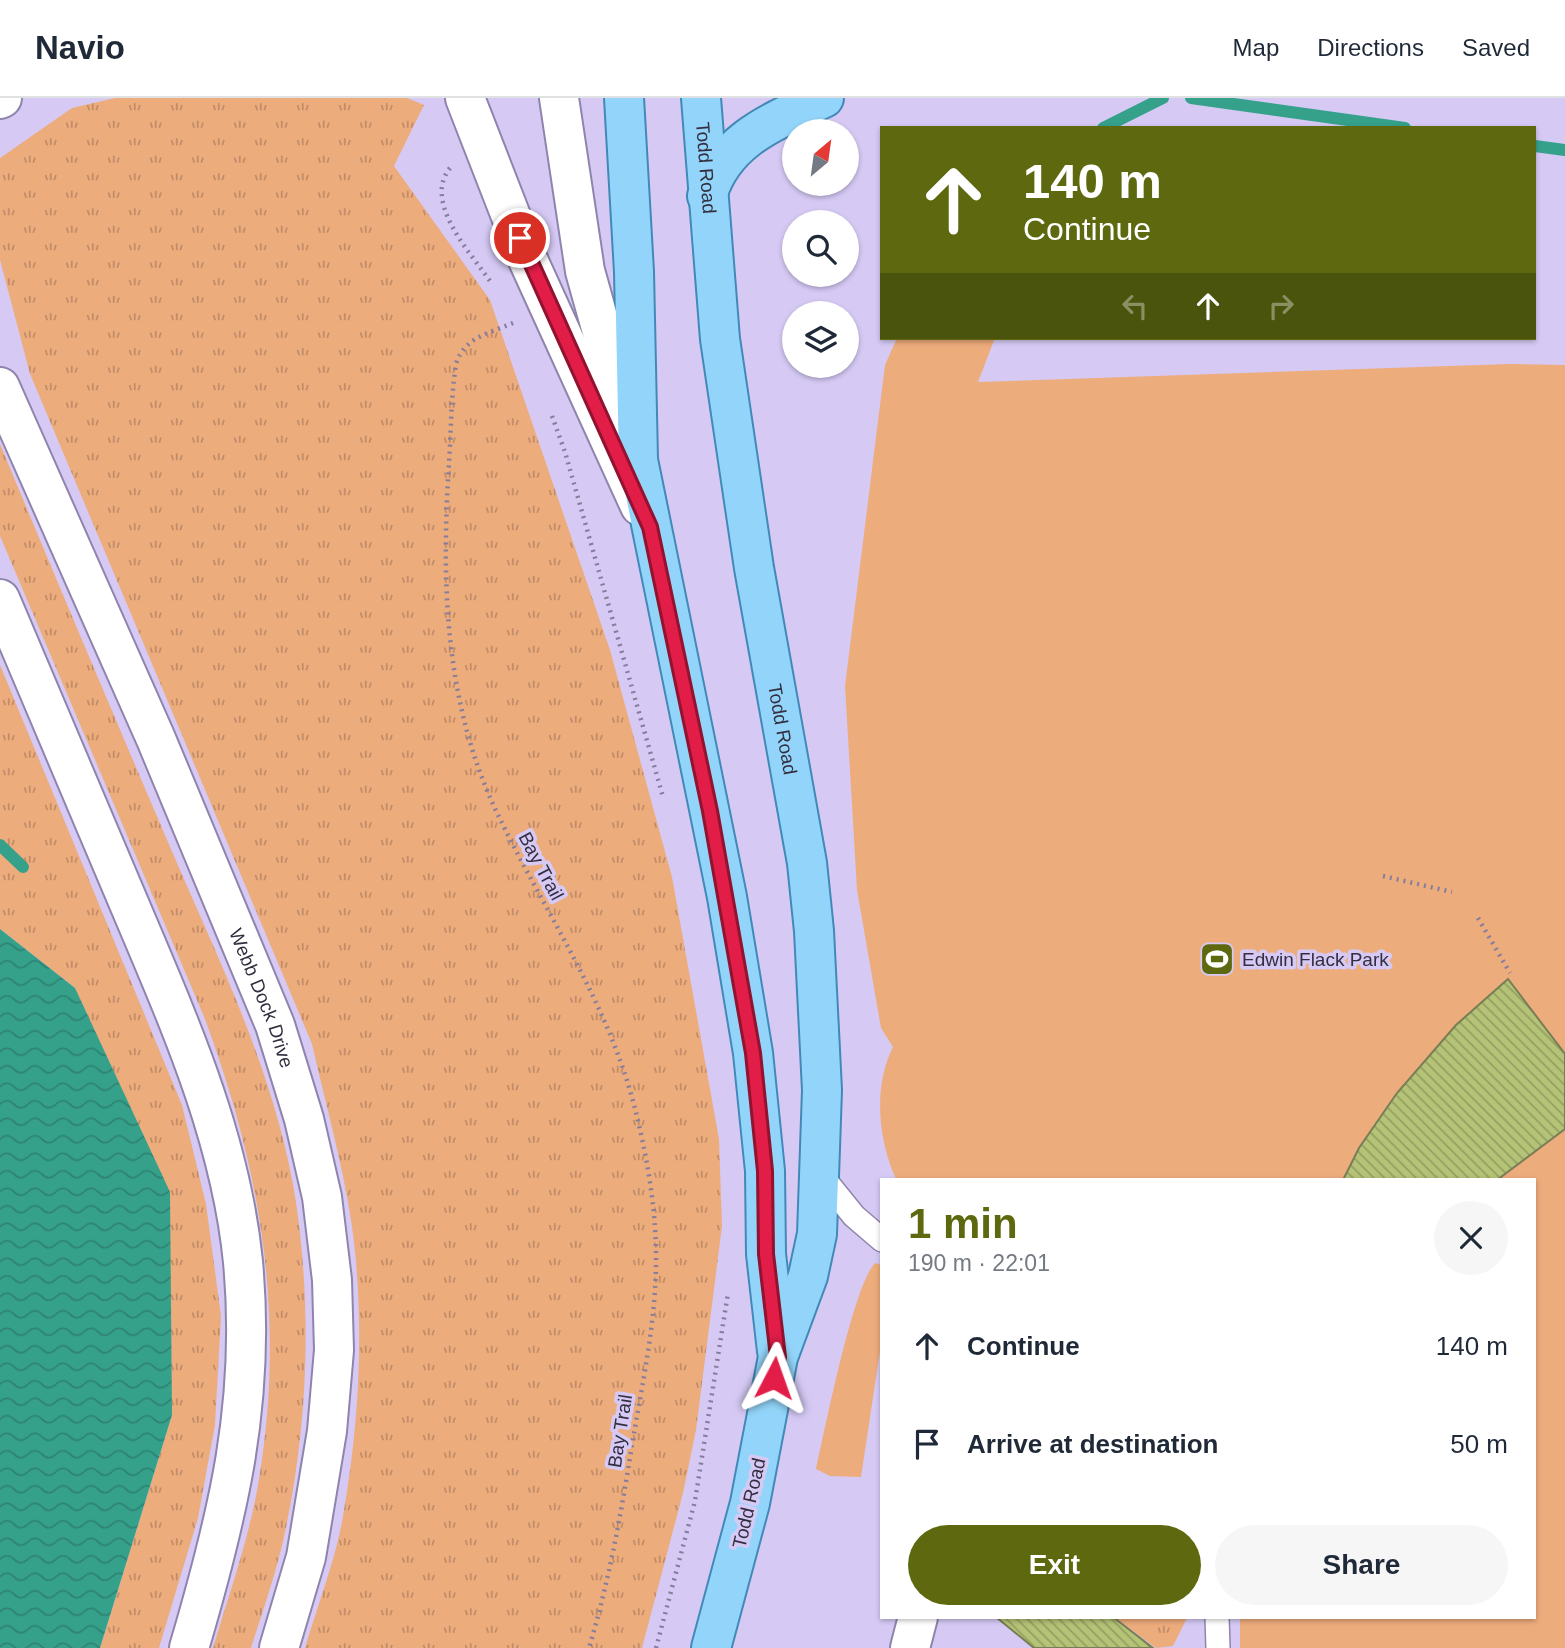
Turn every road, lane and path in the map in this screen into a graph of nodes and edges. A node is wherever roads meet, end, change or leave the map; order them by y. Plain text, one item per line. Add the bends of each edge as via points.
1 (465, 98) edge
2 (559, 98) edge
3 (624, 98) edge
4 (701, 98) edge
5 (824, 98) edge
6 (454, 163) dead end
7 (707, 196) junction
8 (499, 295) dead end
9 (511, 314) dead end
10 (516, 322) junction
11 (521, 334) dead end
12 (0, 365) edge
13 (8, 404) edge
14 (548, 405) dead end
15 (638, 460) junction
16 (650, 527) junction
17 (0, 599) edge
18 (665, 805) dead end
19 (1383, 876) dead end
20 (1452, 892) dead end
21 (1478, 918) dead end
22 (1510, 973) dead end
23 (820, 1174) junction
24 (880, 1238) edge
25 (728, 1289) dead end
26 (778, 1357) junction
27 (917, 1619) edge
28 (1217, 1619) edge
29 (189, 1648) edge
30 (279, 1648) edge
31 (589, 1648) edge
32 (656, 1648) edge
33 (711, 1648) edge
34 (910, 1648) edge
35 (1218, 1648) edge

1 - 16 street via 528,261
2 - 15 street, Todd Road via 585,271
3 - 15 main road, Todd Road
4 - 7 main road, Todd Road
5 - 7 main road via 738,143 722,160
6 - 8 path via 441,182 441,204
7 - 23 main road, Todd Road via 720,339 741,488 810,890 820,1013
9 - 10 path
10 - 11 path
10 - 31 path, Bay Trail via 474,339 459,353 456,364 444,573 451,652 476,762 497,814 595,995 617,1052 652,1198 656,1266 623,1500 604,1599
12 - 13 street, Webb Dock Drive
13 - 30 street, Webb Dock Drive via 156,739 275,1025 322,1197 334,1350 327,1431 306,1557
14 - 18 path
15 - 16 main road, Todd Road
16 - 26 main road, Todd Road via 715,835 753,1053 765,1171 766,1254
17 - 29 street via 181,1028 209,1103 231,1189 243,1275 246,1342 240,1438 218,1552
19 - 20 path
21 - 22 path
23 - 24 lane via 854,1216
23 - 26 main road, Todd Road via 817,1234 808,1276
25 - 32 path via 695,1501
26 - 33 main road, Todd Road via 750,1503
27 - 34 street
28 - 35 lane

